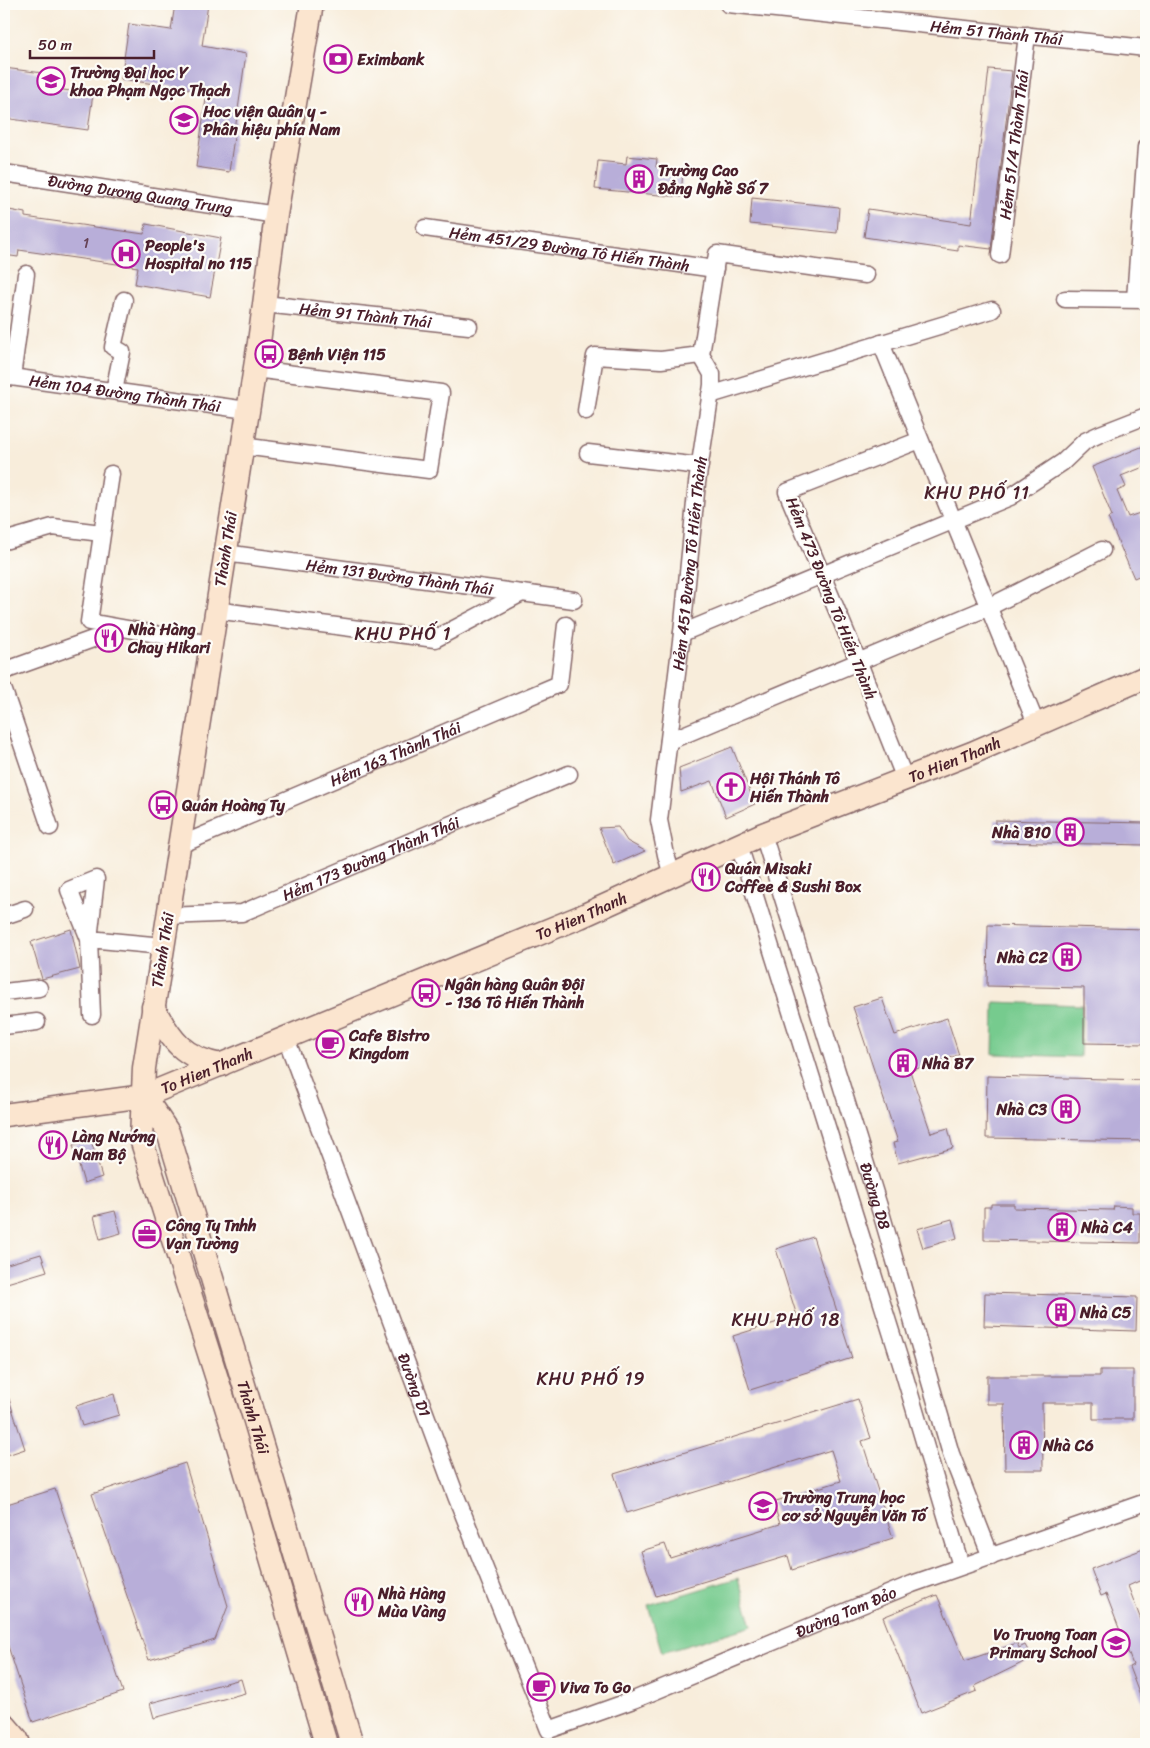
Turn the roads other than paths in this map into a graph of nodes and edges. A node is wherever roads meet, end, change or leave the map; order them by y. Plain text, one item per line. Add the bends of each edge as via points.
1 (312, 4) edge
2 (728, 4) edge
3 (1027, 35) junction
4 (1146, 48) edge
5 (1146, 147) edge
6 (4, 173) edge
7 (276, 215) junction
8 (425, 228) dead end
9 (1000, 255) dead end
10 (716, 261) junction
11 (26, 274) dead end
12 (866, 275) dead end
13 (1066, 299) dead end
14 (124, 300) dead end
15 (1140, 300) edge
16 (264, 304) junction
17 (992, 310) dead end
18 (469, 326) dead end
19 (881, 343) junction
20 (701, 355) junction
21 (255, 369) junction
22 (8, 376) edge
23 (114, 391) junction
24 (710, 395) junction
25 (247, 410) junction
26 (586, 411) dead end
27 (1146, 416) edge
28 (920, 440) junction
29 (242, 446) junction
30 (588, 453) dead end
31 (700, 466) junction
32 (111, 474) dead end
33 (954, 521) junction
34 (101, 533) junction
35 (4, 541) edge
36 (1102, 550) dead end
37 (224, 553) junction
38 (822, 576) junction
39 (522, 593) junction
40 (574, 600) dead end
41 (989, 607) junction
42 (215, 610) junction
43 (566, 626) dead end
44 (682, 633) junction
45 (93, 640) dead end
46 (211, 644) junction
47 (859, 663) junction
48 (4, 671) edge
49 (1146, 677) edge
50 (4, 691) edge
51 (1037, 726) junction
52 (669, 740) junction
53 (569, 774) dead end
54 (905, 779) junction
55 (50, 827) dead end
56 (763, 834) junction
57 (738, 845) junction
58 (178, 846) junction
59 (672, 875) junction
60 (24, 909) dead end
61 (4, 916) edge
62 (168, 916) junction
63 (163, 946) junction
64 (39, 988) dead end
65 (4, 992) edge
66 (153, 1007) junction
67 (92, 1015) dead end
68 (37, 1022) dead end
69 (4, 1026) edge
70 (286, 1038) junction
71 (221, 1065) junction
72 (144, 1096) junction
73 (4, 1115) edge
74 (882, 1216) junction
75 (857, 1224) junction
76 (255, 1419) junction
77 (232, 1426) junction
78 (952, 1454) junction
79 (930, 1460) junction
80 (1146, 1502) edge
81 (991, 1557) junction
82 (961, 1566) junction
83 (4, 1724) edge
84 (549, 1730) joint
85 (19, 1744) edge
86 (326, 1744) edge
87 (352, 1744) edge

1 - 7 main road, Thành Thái
2 - 3 street, Hẻm 51 Thành Thái
3 - 4 street, Hẻm 51 Thành Thái
3 - 9 street, Hẻm 51/4 Thành Thái
5 - 15 street
6 - 7 street, Đường Dương Quang Trung
7 - 16 main road, Thành Thái
8 - 10 street, Hẻm 451/29 Đường Tô Hiến Thành
10 - 12 street, Hẻm 451/29 Đường Tô Hiến Thành
10 - 20 street
11 - 22 street
13 - 15 street
14 - 23 street via 113,347 122,352
16 - 18 street, Hẻm 91 Thành Thái
16 - 21 main road, Thành Thái
17 - 19 street
19 - 24 street
19 - 28 street
20 - 24 street, Hẻm 451 Đường Tô Hiến Thành via 712,374
20 - 26 street via 662,360 595,356
21 - 25 main road, Thành Thái
21 - 29 street via 441,393 429,470
22 - 23 street, Hẻm 104 Đường Thành Thái
23 - 25 street, Hẻm 104 Đường Thành Thái
24 - 31 street, Hẻm 451 Đường Tô Hiến Thành
25 - 29 main road, Thành Thái
27 - 33 street via 1085,441 1063,462 1010,497
28 - 33 street
28 - 38 street, Hẻm 473 Đường Tô Hiến Thành via 787,492
29 - 37 main road, Thành Thái
30 - 31 street
31 - 44 street, Hẻm 451 Đường Tô Hiến Thành
32 - 34 street
33 - 38 street
33 - 41 street
34 - 35 street via 53,526
34 - 46 street via 89,622
36 - 41 street
37 - 39 street, Hẻm 131 Đường Thành Thái
37 - 42 main road, Thành Thái
38 - 44 street
38 - 47 street, Hẻm 473 Đường Tô Hiến Thành
39 - 40 street, Hẻm 131 Đường Thành Thái
39 - 42 street via 435,639
41 - 47 street
41 - 51 street
42 - 46 main road, Thành Thái
43 - 58 street, Hẻm 163 Thành Thái via 560,684
44 - 52 street, Hẻm 451 Đường Tô Hiến Thành
45 - 48 street
46 - 58 main road, Thành Thái
47 - 52 street
47 - 54 street, Hẻm 473 Đường Tô Hiến Thành
49 - 51 main road, To Hien Thanh
50 - 55 street
51 - 54 main road, To Hien Thanh
52 - 59 street, Hẻm 451 Đường Tô Hiến Thành via 659,820
53 - 62 street, Hẻm 173 Đường Thành Thái via 242,912
54 - 56 main road, To Hien Thanh
56 - 57 main road, To Hien Thanh
56 - 74 street, Đường D8
57 - 59 main road, To Hien Thanh
57 - 75 street, Đường D8
58 - 62 main road, Thành Thái
59 - 70 main road, To Hien Thanh via 592,912
60 - 61 street
62 - 63 main road, Thành Thái
63 - 66 main road, Thành Thái
63 - 67 street via 89,940
64 - 65 street
66 - 71 main road via 185,1052 202,1061
66 - 72 main road, Thành Thái via 144,1068
68 - 69 street
70 - 71 main road, To Hien Thanh
70 - 84 street, Đường D1 via 456,1496
71 - 72 main road, To Hien Thanh
72 - 73 main road, To Hien Thanh
72 - 76 main road, Thành Thái via 168,1132
72 - 77 main road, Thành Thái via 141,1140
74 - 75 street
74 - 78 street, Đường D8
75 - 79 street, Đường D8
76 - 77 main road
76 - 87 main road, Thành Thái
77 - 86 main road, Thành Thái
78 - 79 street
78 - 81 street, Đường D8
79 - 82 street, Đường D8
80 - 81 street, Đường Tam Đảo
81 - 82 street, Đường Tam Đảo
82 - 84 street, Đường Tam Đảo via 857,1605 636,1699
83 - 85 main road

